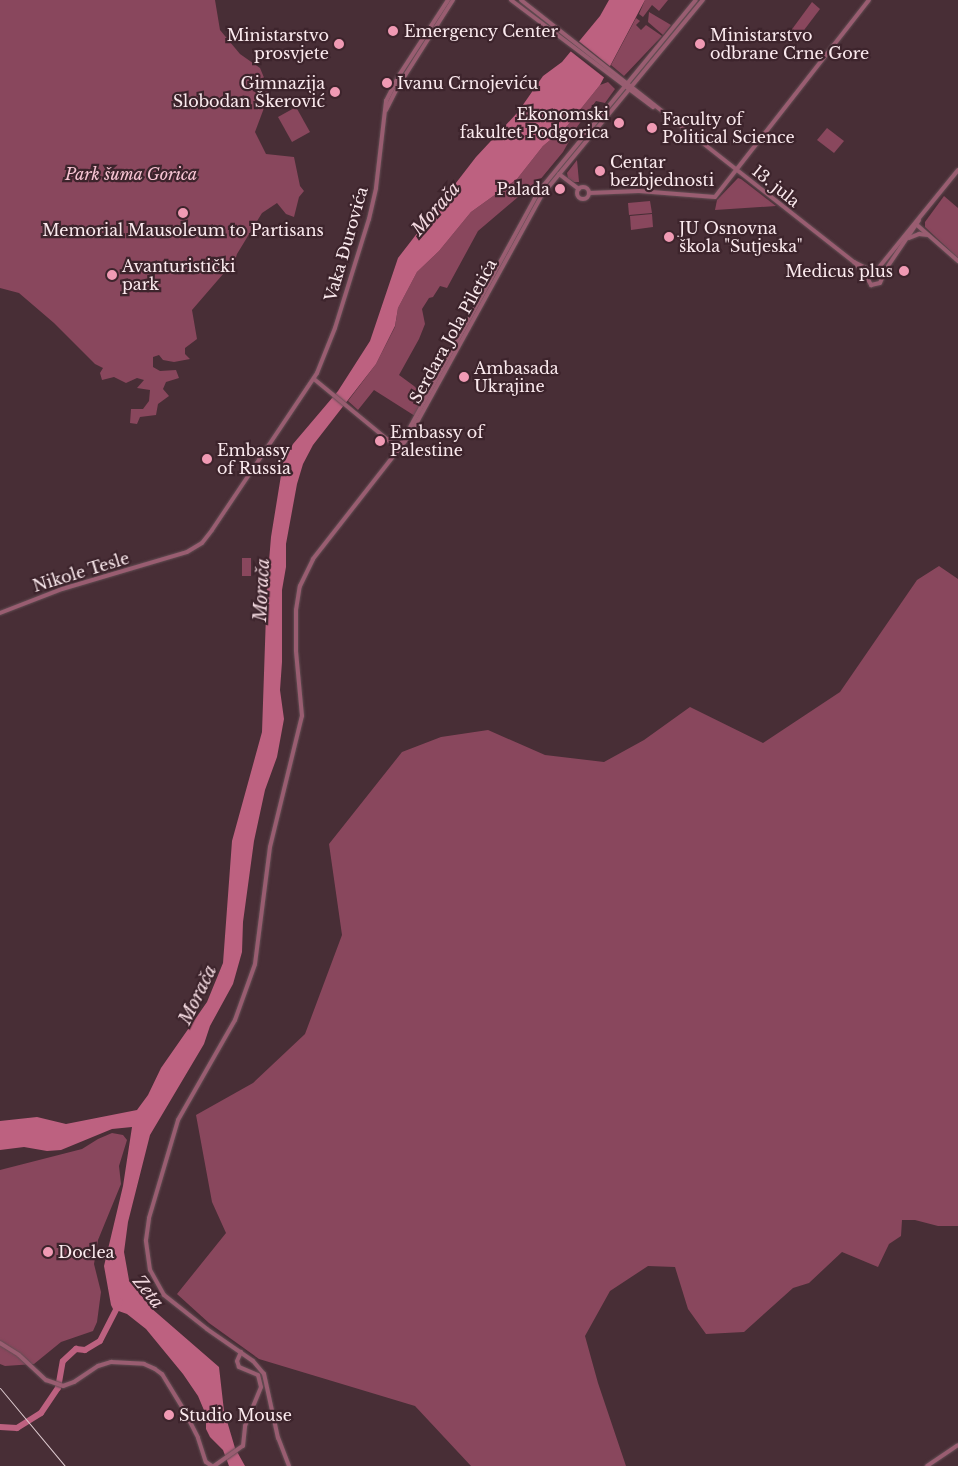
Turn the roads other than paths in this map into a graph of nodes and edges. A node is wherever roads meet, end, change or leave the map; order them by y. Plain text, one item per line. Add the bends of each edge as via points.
1 (448, 0) edge
2 (453, 0) edge
3 (511, 0) edge
4 (521, 0) edge
5 (696, 0) edge
6 (703, 0) edge
7 (869, 0) edge
8 (618, 79) junction
9 (625, 85) junction
10 (630, 89) junction
11 (384, 112) junction
12 (737, 170) junction
13 (958, 170) edge
14 (555, 171) junction
15 (560, 174) junction
16 (579, 189) junction
17 (589, 193) junction
18 (916, 225) junction
19 (930, 236) junction
20 (909, 238) junction
21 (958, 261) edge
22 (854, 262) junction
23 (874, 271) junction
24 (882, 276) junction
25 (867, 277) junction
26 (314, 379) junction
27 (404, 436) junction
28 (388, 439) junction
29 (399, 449) junction
30 (170, 557) joint
31 (0, 613) edge
32 (0, 1343) edge
33 (242, 1355) junction
34 (958, 1445) edge
35 (213, 1466) edge
36 (289, 1466) edge
37 (927, 1466) edge

1 - 11 main road, Vaka Đurovića via 394,84
2 - 11 main road, Vaka Đurovića
3 - 8 main road
4 - 8 main road
5 - 9 main road, Serdara Jola Piletića
6 - 10 main road, Serdara Jola Piletića
7 - 12 main road
8 - 9 main road, 13. jula
9 - 10 main road, 13. jula
9 - 14 main road, Serdara Jola Piletića
10 - 12 main road, 13. jula
10 - 15 main road, Serdara Jola Piletića
11 - 26 main road, Vaka Đurovića via 376,188 369,219 335,328
12 - 17 main road via 711,199 639,192
12 - 22 main road, 13. jula
13 - 18 main road
14 - 15 main road
14 - 27 main road, Serdara Jola Piletića via 530,205
15 - 16 main road
15 - 29 main road, Serdara Jola Piletića via 531,213 410,435
16 - 17 main road via 584,187
16 - 17 main road via 577,195 580,199 587,198
18 - 19 main road
18 - 20 main road
18 - 23 main road
19 - 20 main road via 919,234
19 - 21 main road
20 - 24 main road
22 - 23 main road
22 - 25 main road
23 - 24 main road
23 - 25 main road
24 - 25 main road via 875,286
26 - 28 main road
26 - 30 main road, Vaka Đurovića via 207,537 194,548
27 - 28 main road
27 - 29 main road, Serdara Jola Piletića
28 - 29 main road
29 - 33 main road, Serdara Jola Piletića via 313,559 302,581 296,641 302,716 271,846 255,964 235,1020 178,1120 147,1227 147,1259 160,1289 178,1307
30 - 31 main road, Nikole Tesle via 62,589
32 - 35 main road via 19,1354 42,1377 63,1386 111,1362 144,1364 155,1369 162,1374 184,1410 206,1462
33 - 35 main road via 238,1364 242,1369 257,1374 261,1387 244,1428 241,1448
33 - 36 main road, Serdara Jola Piletića via 259,1367 267,1379 277,1437
34 - 37 main road

